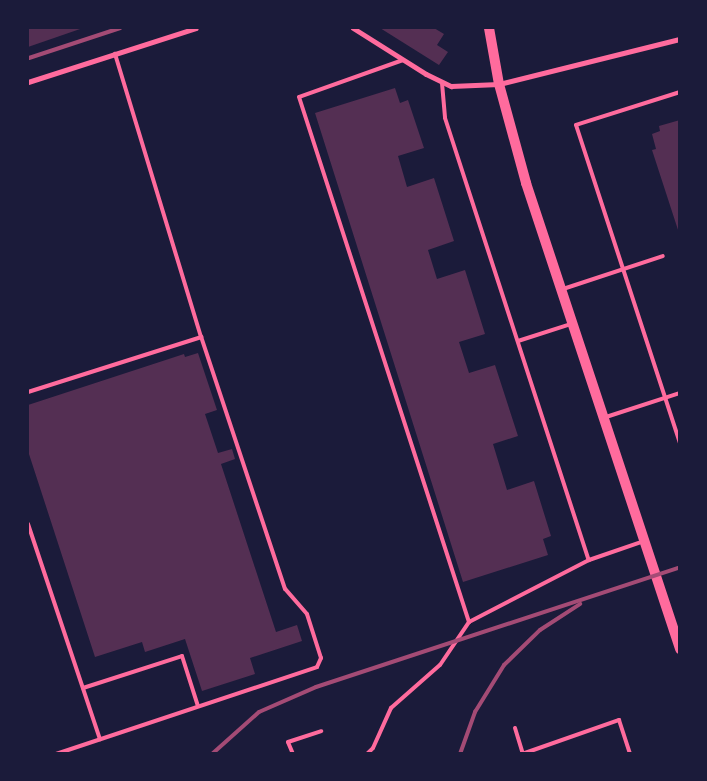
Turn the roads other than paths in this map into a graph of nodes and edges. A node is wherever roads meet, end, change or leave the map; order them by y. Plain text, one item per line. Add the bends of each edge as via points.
1 (196, 28) edge
2 (353, 28) edge
3 (489, 28) edge
4 (680, 39) edge
5 (115, 54) junction
6 (404, 60) junction
7 (28, 82) edge
8 (442, 83) junction
9 (500, 84) junction
10 (680, 92) edge
11 (663, 256) dead end
12 (623, 269) junction
13 (562, 290) junction
14 (573, 323) junction
15 (201, 337) junction
16 (518, 341) junction
17 (28, 392) edge
18 (680, 393) edge
19 (664, 398) junction
20 (604, 417) junction
21 (680, 444) edge
22 (28, 524) edge
23 (644, 541) junction
24 (589, 560) junction
25 (469, 622) junction
26 (680, 649) edge
27 (83, 688) junction
28 (198, 706) junction
29 (515, 728) dead end
30 (321, 731) dead end
31 (100, 739) junction
32 (523, 753) edge
33 (56, 754) edge
34 (293, 754) edge
35 (367, 754) edge
36 (630, 754) edge

1 - 5 street
2 - 6 street
3 - 9 main road
4 - 9 street
5 - 7 street
5 - 15 lane
6 - 8 street
6 - 25 lane via 299,97
8 - 9 street via 457,86
8 - 16 lane via 445,118
9 - 13 main road via 526,183
10 - 12 lane via 576,125
11 - 12 lane
12 - 13 lane
12 - 19 lane
13 - 14 main road
14 - 16 lane
14 - 20 main road
15 - 17 lane
15 - 28 lane via 286,589 307,614 321,658 316,666
16 - 24 lane
18 - 19 lane
19 - 20 lane
19 - 21 lane
20 - 23 main road
22 - 27 lane
23 - 24 lane
23 - 26 main road
24 - 25 lane
25 - 35 lane via 440,666 391,708 373,748
27 - 28 lane via 182,656
27 - 31 lane
28 - 31 lane
29 - 32 lane
30 - 34 lane via 288,742
31 - 33 lane
32 - 36 lane via 619,720

